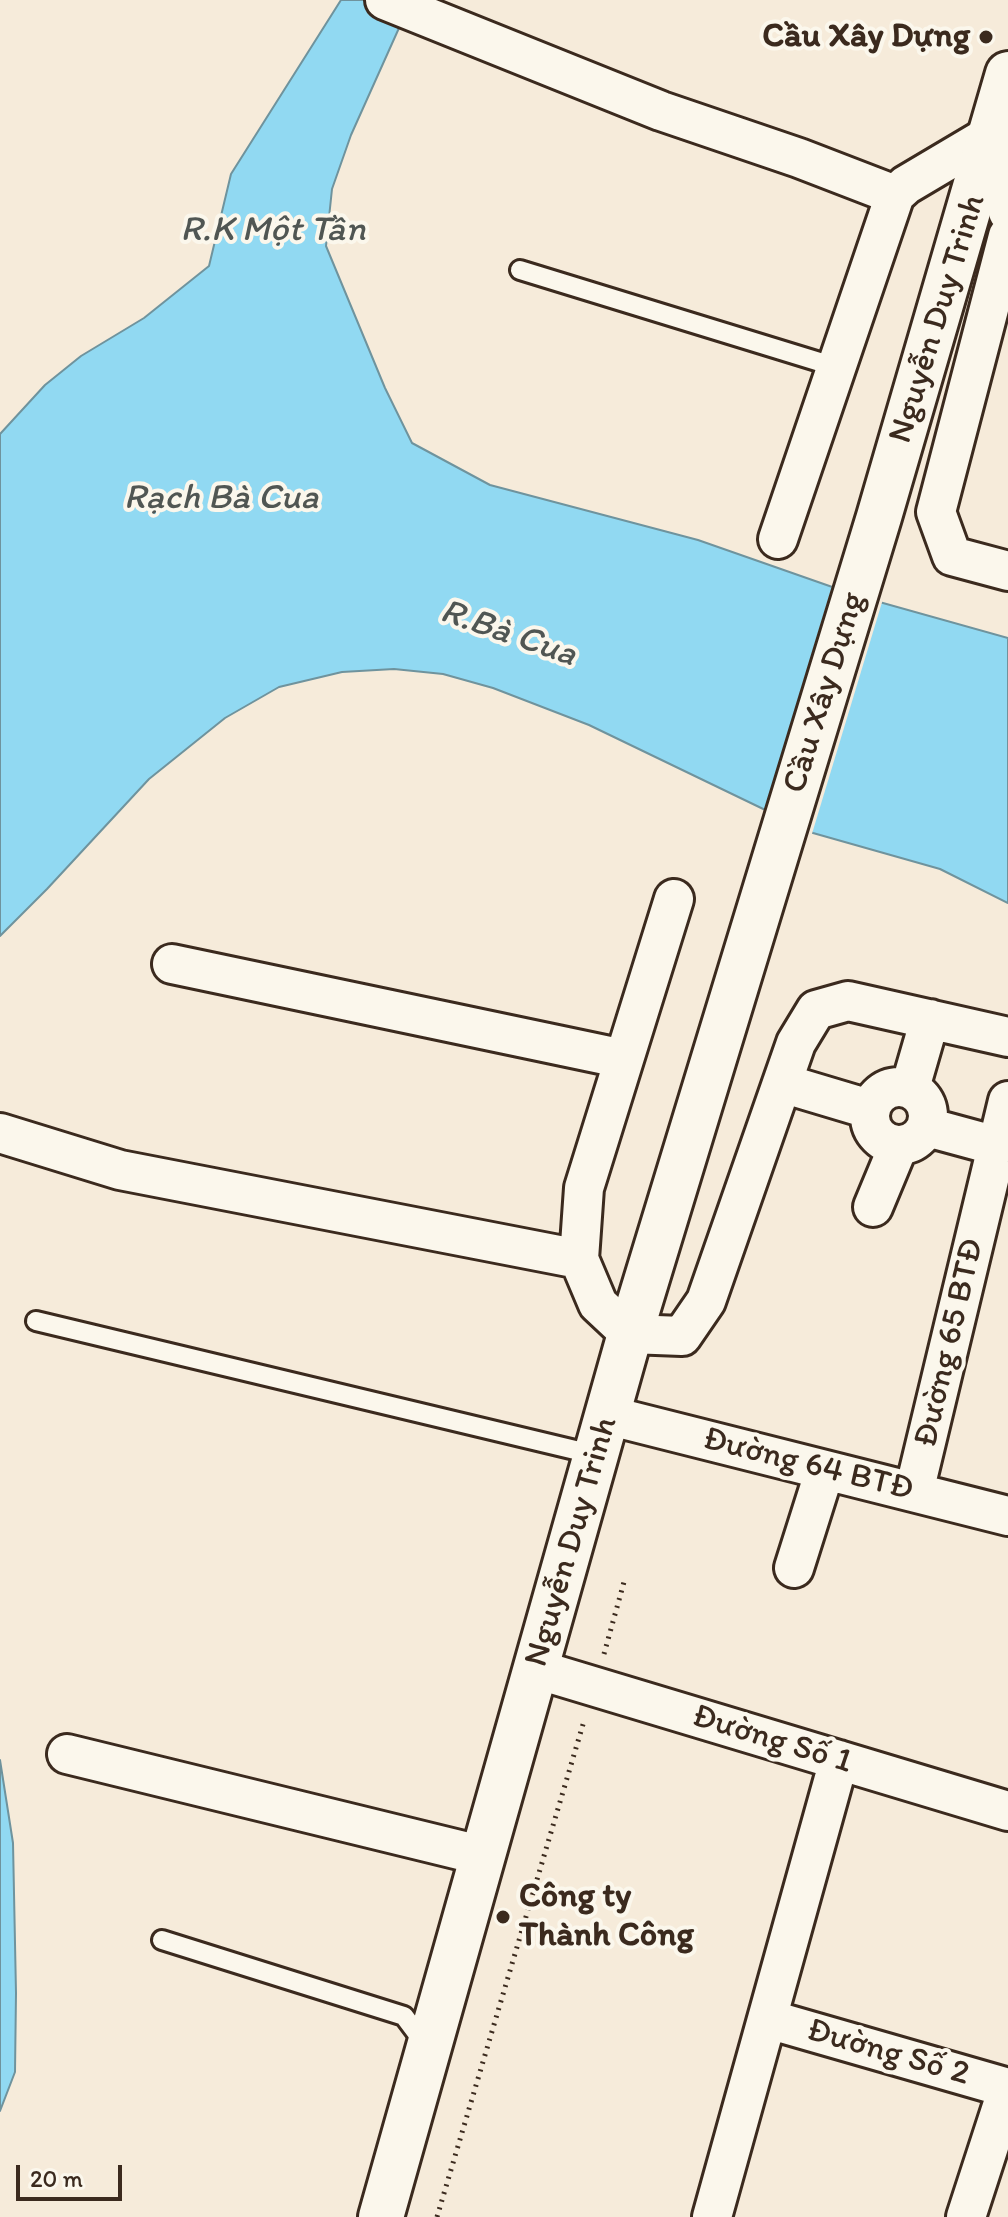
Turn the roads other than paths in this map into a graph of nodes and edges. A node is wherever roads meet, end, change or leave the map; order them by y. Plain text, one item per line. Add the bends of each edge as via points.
1 (385, 0) edge
2 (1008, 74) edge
3 (992, 134) junction
4 (895, 195) junction
5 (1008, 212) edge
6 (1008, 236) edge
7 (520, 270) dead end
8 (836, 367) junction
9 (879, 517) joint
10 (778, 539) dead end
11 (1008, 571) edge
12 (771, 869) joint
13 (674, 899) dead end
14 (172, 964) dead end
15 (930, 1019) junction
16 (1008, 1037) edge
17 (624, 1059) junction
18 (782, 1083) junction
19 (910, 1088) junction
20 (1008, 1101) edge
21 (869, 1109) junction
22 (0, 1133) edge
23 (913, 1137) junction
24 (997, 1146) junction
25 (873, 1207) dead end
26 (579, 1259) junction
27 (36, 1321) dead end
28 (630, 1334) junction
29 (602, 1435) junction
30 (825, 1470) junction
31 (914, 1492) junction
32 (1008, 1516) edge
33 (794, 1568) dead end
34 (536, 1669) junction
35 (67, 1754) dead end
36 (839, 1760) junction
37 (1008, 1811) edge
38 (484, 1856) junction
39 (162, 1940) dead end
40 (768, 2019) junction
41 (429, 2050) junction
42 (1008, 2088) edge
43 (381, 2217) edge
44 (712, 2217) edge
45 (966, 2217) edge

1 - 4 street via 661,111
2 - 3 main road, Nguyễn Duy Trinh
3 - 4 street
3 - 5 street
3 - 9 main road, Nguyễn Duy Trinh
4 - 8 street
6 - 11 street via 936,512 952,556
7 - 8 lane
8 - 10 street
9 - 12 main road, Cầu Xây Dựng
12 - 28 main road, Nguyễn Duy Trinh
13 - 17 street
14 - 17 street
15 - 16 street
15 - 18 street via 848,1001 816,1010 796,1043
15 - 19 street
17 - 26 street via 584,1188
18 - 21 street
18 - 28 street via 706,1301 682,1336
19 - 21 street via 893,1086
19 - 23 street via 929,1112
20 - 24 street, Đường 65 BTĐ
21 - 23 street via 871,1127 881,1141
22 - 26 street via 120,1170
23 - 24 street
23 - 25 street
24 - 31 street, Đường 65 BTĐ
26 - 28 street via 598,1304
27 - 29 lane
28 - 29 main road, Nguyễn Duy Trinh
29 - 30 street, Đường 64 BTĐ
29 - 34 main road, Nguyễn Duy Trinh
30 - 31 street, Đường 64 BTĐ
30 - 33 street
31 - 32 street, Đường 64 BTĐ
34 - 36 street, Đường Số 1
34 - 38 main road, Nguyễn Duy Trinh
35 - 38 street
36 - 37 street, Đường Số 1
36 - 40 street
38 - 41 main road, Nguyễn Duy Trinh
39 - 41 lane via 404,2016
40 - 42 street, Đường Số 2
40 - 44 street
41 - 43 main road, Nguyễn Duy Trinh
42 - 45 street

